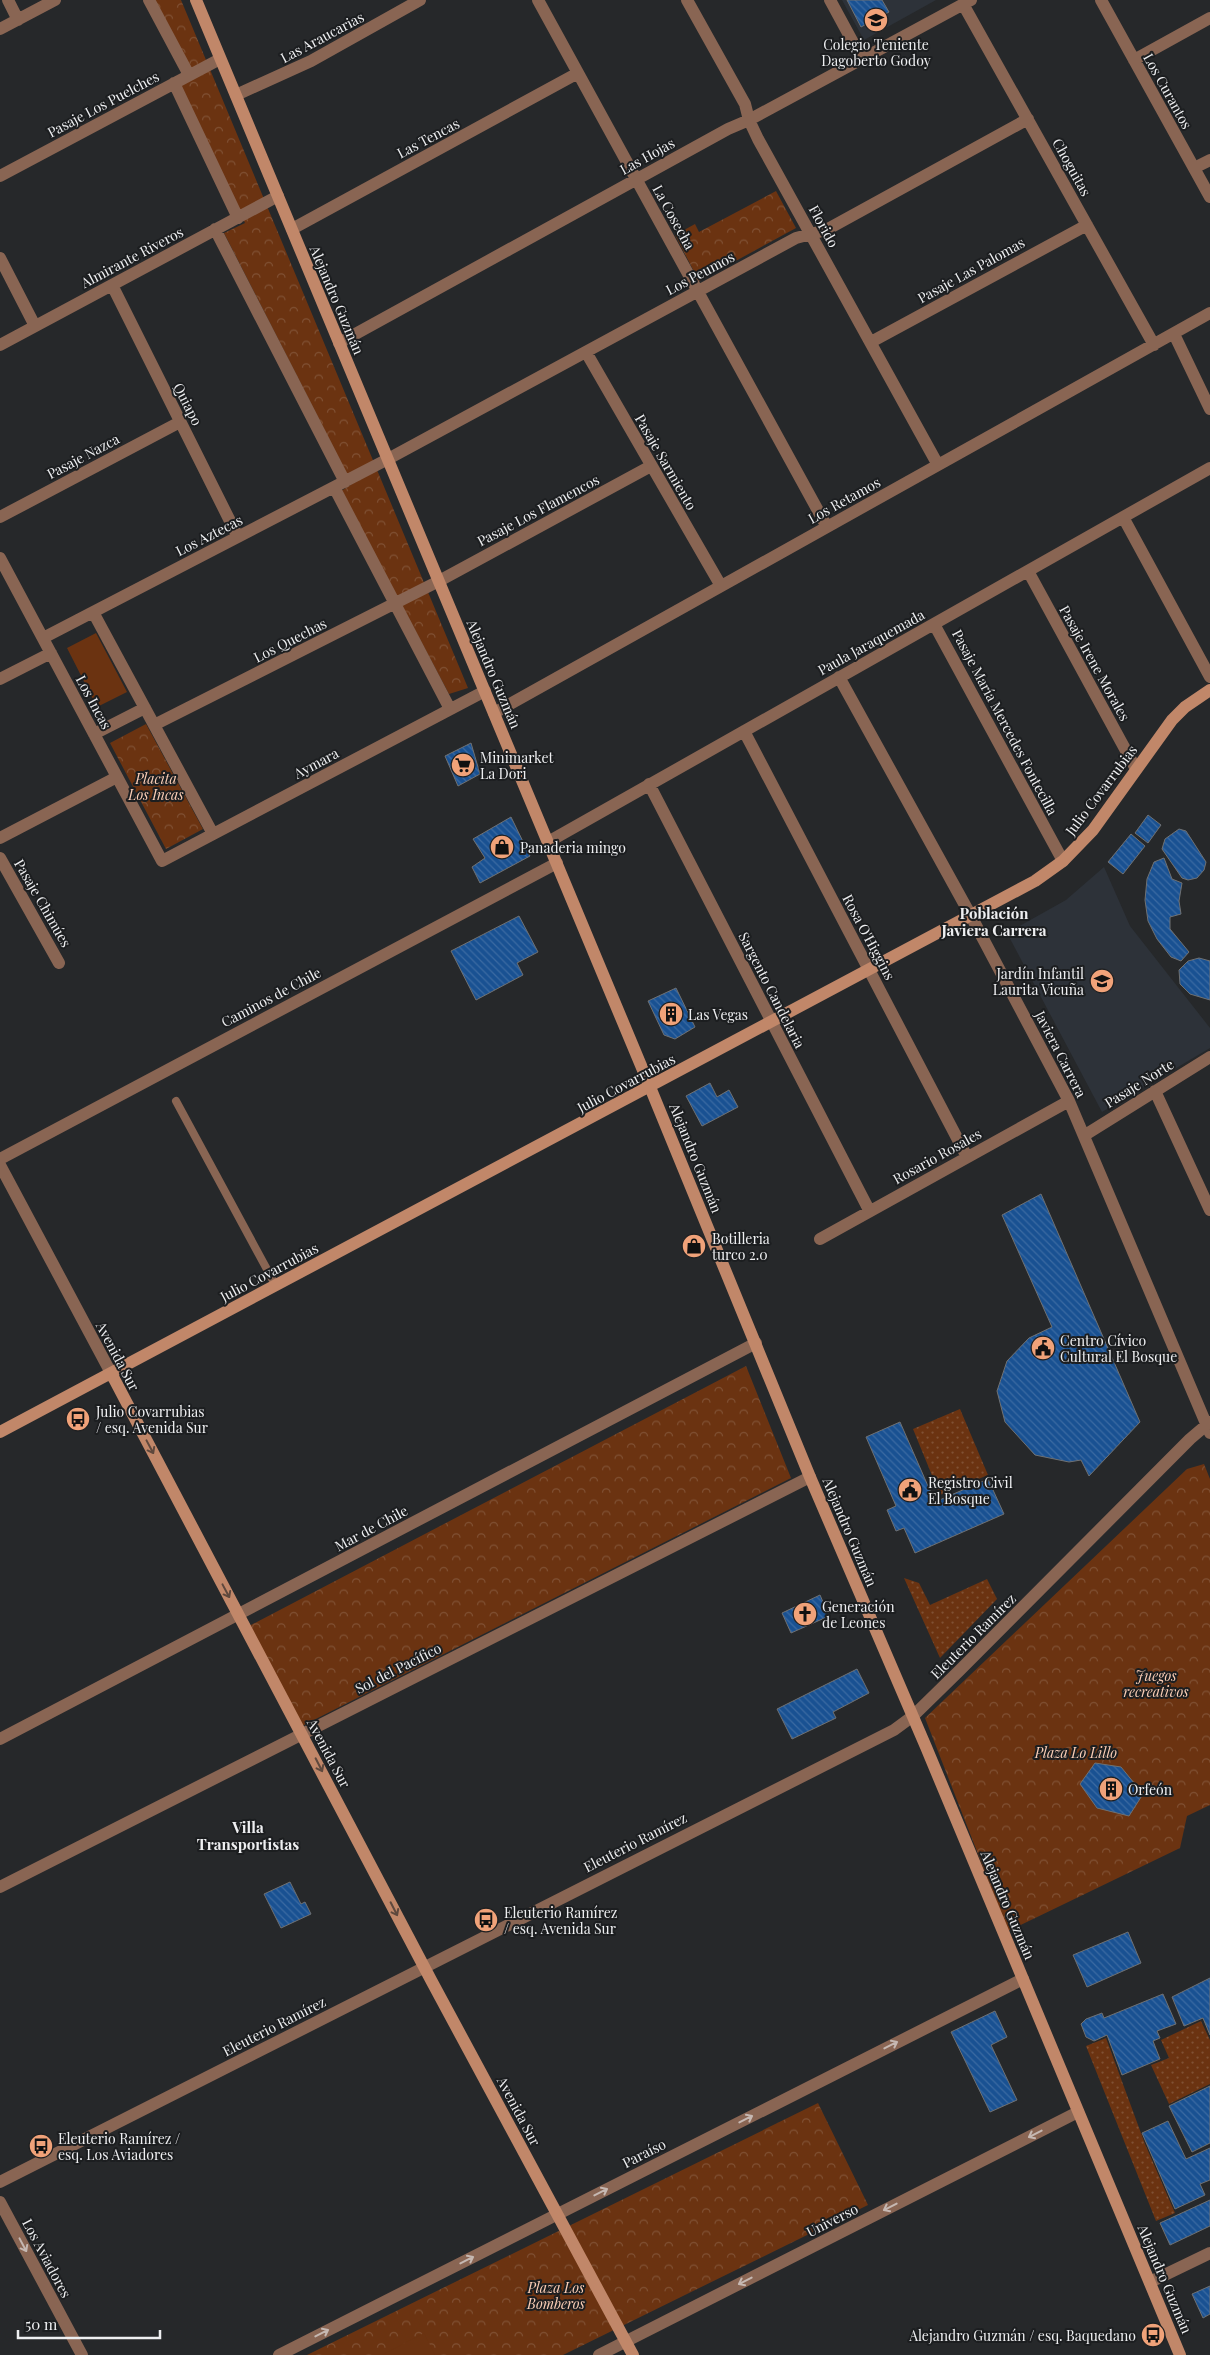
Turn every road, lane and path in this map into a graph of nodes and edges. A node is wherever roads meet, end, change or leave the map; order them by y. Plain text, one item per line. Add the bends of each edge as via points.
1 (8, 0) edge
2 (55, 0) edge
3 (149, 0) edge
4 (196, 0) edge
5 (420, 0) edge
6 (538, 0) edge
7 (687, 0) edge
8 (830, 0) edge
9 (1101, 0) edge
10 (967, 2) edge
11 (1210, 18) edge
12 (18, 20) junction
13 (0, 29) edge
14 (220, 59) junction
15 (862, 59) junction
16 (1134, 60) junction
17 (578, 73) junction
18 (189, 75) junction
19 (174, 83) junction
20 (236, 96) junction
21 (1028, 119) junction
22 (749, 120) junction
23 (1210, 160) edge
24 (1194, 168) junction
25 (0, 176) edge
26 (636, 179) junction
27 (278, 196) junction
28 (1210, 198) edge
29 (238, 218) junction
30 (1086, 225) junction
31 (215, 229) junction
32 (292, 229) junction
33 (811, 234) junction
34 (0, 258) edge
35 (112, 285) junction
36 (698, 291) junction
37 (1210, 314) edge
38 (35, 326) junction
39 (1174, 334) junction
40 (871, 342) junction
41 (339, 343) junction
42 (0, 344) edge
43 (1154, 345) junction
44 (586, 352) junction
45 (1210, 408) edge
46 (180, 422) junction
47 (388, 459) junction
48 (938, 465) junction
49 (651, 466) junction
50 (1210, 468) edge
51 (339, 484) junction
52 (0, 517) edge
53 (1123, 517) junction
54 (827, 527) junction
55 (238, 537) junction
56 (0, 558) edge
57 (1028, 571) junction
58 (439, 581) junction
59 (721, 586) junction
60 (394, 604) junction
61 (93, 612) junction
62 (934, 624) junction
63 (43, 638) junction
64 (51, 653) junction
65 (839, 677) junction
66 (1210, 677) edge
67 (0, 679) edge
68 (1210, 690) edge
69 (485, 691) junction
70 (145, 708) junction
71 (450, 709) junction
72 (494, 713) junction
73 (154, 725) junction
74 (744, 731) junction
75 (94, 734) junction
76 (1136, 769) junction
77 (117, 777) junction
78 (649, 784) junction
79 (213, 834) junction
80 (0, 838) edge
81 (548, 842) junction
82 (0, 858) edge
83 (162, 860) joint
84 (1063, 861) junction
85 (557, 863) junction
86 (971, 916) junction
87 (60, 963) dead end
88 (869, 970) junction
89 (772, 1022) junction
90 (1210, 1057) edge
91 (650, 1087) junction
92 (1154, 1091) junction
93 (176, 1101) dead end
94 (1069, 1101) junction
95 (1084, 1135) junction
96 (967, 1157) junction
97 (0, 1159) edge
98 (0, 1165) edge
99 (869, 1210) junction
100 (1210, 1210) edge
101 (820, 1239) dead end
102 (276, 1286) junction
103 (756, 1344) junction
104 (111, 1373) junction
105 (1209, 1426) edge
106 (0, 1432) edge
107 (810, 1477) junction
108 (239, 1614) junction
109 (913, 1716) junction
110 (302, 1734) junction
111 (0, 1739) edge
112 (0, 1886) edge
113 (424, 1967) junction
114 (1023, 1979) junction
115 (1078, 2112) junction
116 (0, 2182) edge
117 (0, 2202) edge
118 (557, 2214) junction
119 (1210, 2253) edge
120 (1150, 2282) junction
121 (626, 2341) junction
122 (82, 2355) edge
123 (279, 2355) edge
124 (599, 2355) edge
125 (633, 2355) edge
126 (1180, 2355) edge

1 - 12 street
2 - 12 street
3 - 18 street
4 - 14 street, Alejandro Guzmán
5 - 20 street, Las Araucarias via 311,61
6 - 17 street, La Cosecha
7 - 22 street, Florido via 745,104
8 - 15 street
9 - 16 street, Los Curantos
10 - 15 street, Las Hojas
10 - 21 street, Choguitas
11 - 16 street
12 - 13 street
14 - 18 street, Pasaje Los Puelches
14 - 20 street, Alejandro Guzmán
15 - 22 street, Las Hojas
16 - 24 street, Los Curantos
17 - 26 street, La Cosecha
17 - 32 street, Las Tencas
18 - 19 street, Pasaje Los Puelches
19 - 25 street, Pasaje Los Puelches
19 - 29 street
20 - 27 street, Alejandro Guzmán
21 - 30 street, Choguitas
21 - 33 street, Los Peumos via 826,230
22 - 26 street, Las Hojas
22 - 33 street, Florido
23 - 24 street
24 - 28 street, Los Curantos
26 - 36 street, La Cosecha
26 - 41 street, Las Hojas
27 - 29 street, Almirante Riveros
27 - 32 street, Alejandro Guzmán
29 - 31 street, Almirante Riveros
30 - 40 street, Pasaje Las Palomas
30 - 43 street, Choguitas
31 - 35 street, Almirante Riveros
31 - 51 street
32 - 41 street, Alejandro Guzmán
33 - 36 street, Los Peumos via 796,238
33 - 40 street, Florido
34 - 38 street
35 - 38 street, Almirante Riveros
35 - 46 street, Quiapo
36 - 44 street, Los Peumos
36 - 54 street, La Cosecha
37 - 39 street, Los Retamos
38 - 42 street, Almirante Riveros
39 - 43 street, Los Retamos
39 - 45 street
40 - 48 street, Florido
41 - 47 street, Alejandro Guzmán
43 - 48 street, Los Retamos
44 - 47 street, Los Peumos
44 - 49 street, Pasaje Sarmiento
46 - 52 street, Pasaje Nazca
46 - 55 street, Quiapo
47 - 51 street, Los Aztecas
47 - 58 street, Alejandro Guzmán
48 - 54 street, Los Retamos
49 - 58 street, Pasaje Los Flamencos
49 - 59 street, Pasaje Sarmiento
50 - 53 street, Paula Jaraquemada
51 - 55 street, Los Aztecas
51 - 60 street
53 - 57 street, Paula Jaraquemada
53 - 66 street
54 - 59 street, Los Retamos
55 - 61 street, Los Aztecas
56 - 63 street, Los Incas
57 - 62 street, Paula Jaraquemada
57 - 76 street, Pasaje Irene Morales
58 - 60 street, Los Quechas
58 - 69 street, Alejandro Guzmán
59 - 72 street, Los Retamos
60 - 71 street
60 - 73 street, Los Quechas
61 - 63 street, Los Aztecas
61 - 70 street
62 - 65 street, Paula Jaraquemada
62 - 84 street, Pasaje María Mercedes Fontecilla
63 - 64 street, Los Incas
64 - 67 street
64 - 75 street, Los Incas
65 - 74 street, Paula Jaraquemada
65 - 86 street, Javiera Carrera
68 - 76 street, Julio Covarrubias via 1172,720
69 - 71 street, Aymara
69 - 72 street, Alejandro Guzmán
70 - 73 street
70 - 75 street
71 - 79 street, Aymara
72 - 81 street, Alejandro Guzmán
73 - 79 street
74 - 78 street, Paula Jaraquemada
74 - 88 street, Rosa O'Higgins
75 - 77 street, Los Incas
76 - 84 street, Julio Covarrubias via 1093,830
77 - 80 street
77 - 83 street, Los Incas
78 - 81 street, Paula Jaraquemada
78 - 89 street, Sargento Candelaria
79 - 83 street, Aymara
81 - 85 street, Alejandro Guzmán
82 - 87 street, Pasaje Chimúes
84 - 86 street, Julio Covarrubias via 1035,881
85 - 91 street, Alejandro Guzmán
85 - 97 street, Caminos de Chile
86 - 88 street, Julio Covarrubias
86 - 94 street, Javiera Carrera
88 - 89 street, Julio Covarrubias
88 - 96 street, Rosa O'Higgins
89 - 91 street, Julio Covarrubias
89 - 99 street, Sargento Candelaria
90 - 92 street, Pasaje Norte
91 - 102 street, Julio Covarrubias
91 - 103 street, Alejandro Guzmán
92 - 95 street, Pasaje Norte
92 - 100 street
93 - 102 lane
94 - 95 street, Javiera Carrera
94 - 96 street, Rosario Rosales
95 - 105 street, Javiera Carrera
96 - 99 street, Rosario Rosales
98 - 104 street, Avenida Sur
99 - 101 street, Rosario Rosales
102 - 104 street, Julio Covarrubias
103 - 107 street, Alejandro Guzmán
103 - 108 street, Mar de Chile
104 - 106 street, Julio Covarrubias
104 -> 108 street, Avenida Sur
105 - 109 street, Eleuterio Ramírez
107 - 109 street, Alejandro Guzmán
107 - 110 street, Sol del Pacífico
108 - 110 street, Avenida Sur
108 - 111 street, Mar de Chile
109 - 113 street, Eleuterio Ramírez via 894,1730
109 - 114 street, Alejandro Guzmán
110 - 112 street, Sol del Pacífico
110 -> 113 street, Avenida Sur
113 - 116 street, Eleuterio Ramírez
113 - 118 street, Avenida Sur
114 - 115 street, Alejandro Guzmán
118 -> 114 street, Paraíso
115 - 120 street, Alejandro Guzmán
115 -> 121 street, Universo
117 -> 122 street, Los Aviadores
118 - 121 street, Avenida Sur
123 -> 118 street, Paraíso
119 - 120 street
120 - 126 street, Alejandro Guzmán
121 - 124 street, Universo
121 - 125 street, Avenida Sur

